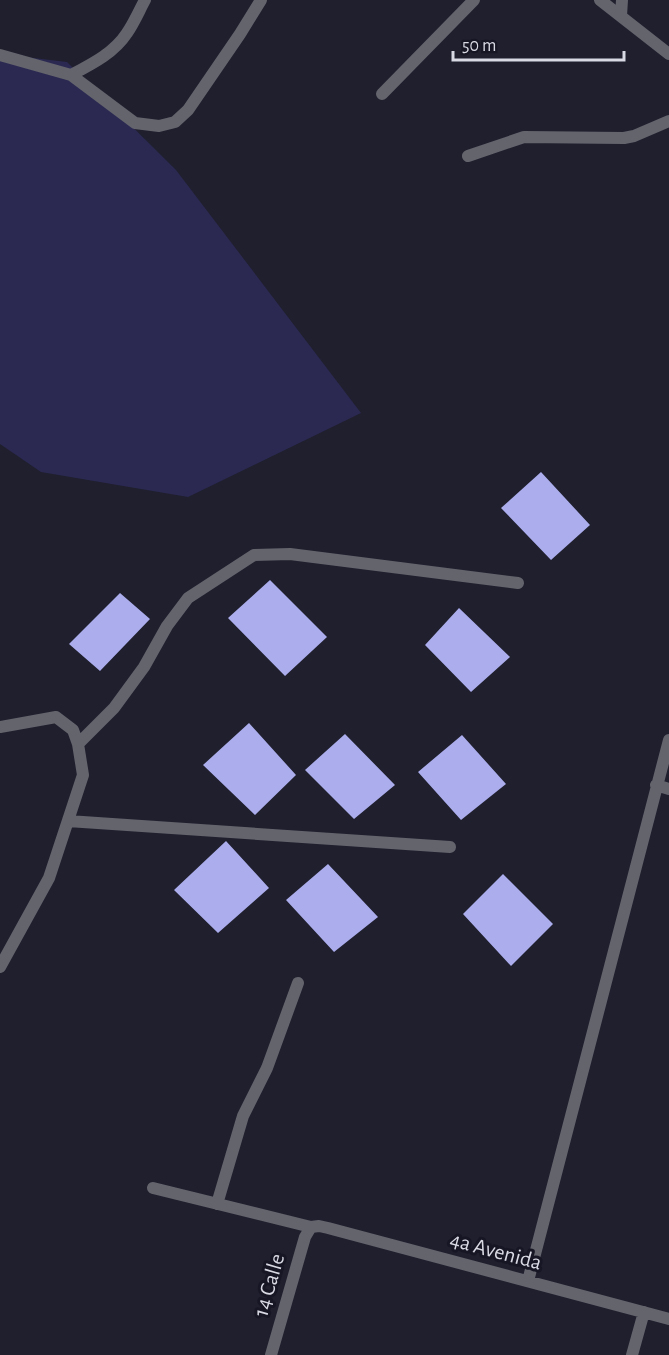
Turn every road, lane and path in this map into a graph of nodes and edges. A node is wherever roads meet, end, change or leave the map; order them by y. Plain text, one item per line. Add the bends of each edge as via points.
1 (145, 0) edge
2 (261, 0) edge
3 (474, 0) edge
4 (600, 0) edge
5 (622, 0) edge
6 (621, 16) junction
7 (669, 54) edge
8 (0, 55) edge
9 (71, 75) junction
10 (382, 94) dead end
11 (669, 121) edge
12 (468, 156) dead end
13 (518, 584) dead end
14 (0, 727) edge
15 (669, 740) edge
16 (78, 744) junction
17 (656, 785) junction
18 (669, 789) edge
19 (68, 820) junction
20 (450, 847) dead end
21 (0, 967) edge
22 (298, 983) dead end
23 (153, 1188) dead end
24 (218, 1204) junction
25 (311, 1227) junction
26 (528, 1281) junction
27 (644, 1312) junction
28 (669, 1319) edge
29 (272, 1355) edge
30 (632, 1355) edge

1 - 9 street via 113,49
2 - 9 street via 188,110 175,122 159,126 135,123
3 - 10 street
4 - 6 street
5 - 6 street
6 - 7 street
8 - 9 street
11 - 12 street via 624,138 524,137
13 - 16 street via 290,554 254,555 188,598 114,708
14 - 16 street via 56,717 73,730
15 - 17 street
16 - 19 street via 83,775
17 - 18 street
17 - 26 street
19 - 20 street
19 - 21 street via 49,878
22 - 24 street via 267,1068 243,1116
23 - 24 street, 4a Avenida
24 - 25 street, 4a Avenida
25 - 26 street, 4a Avenida via 320,1226
25 - 29 street, 14 Calle
26 - 27 street, 4a Avenida
27 - 28 street, 4a Avenida
27 - 30 street

